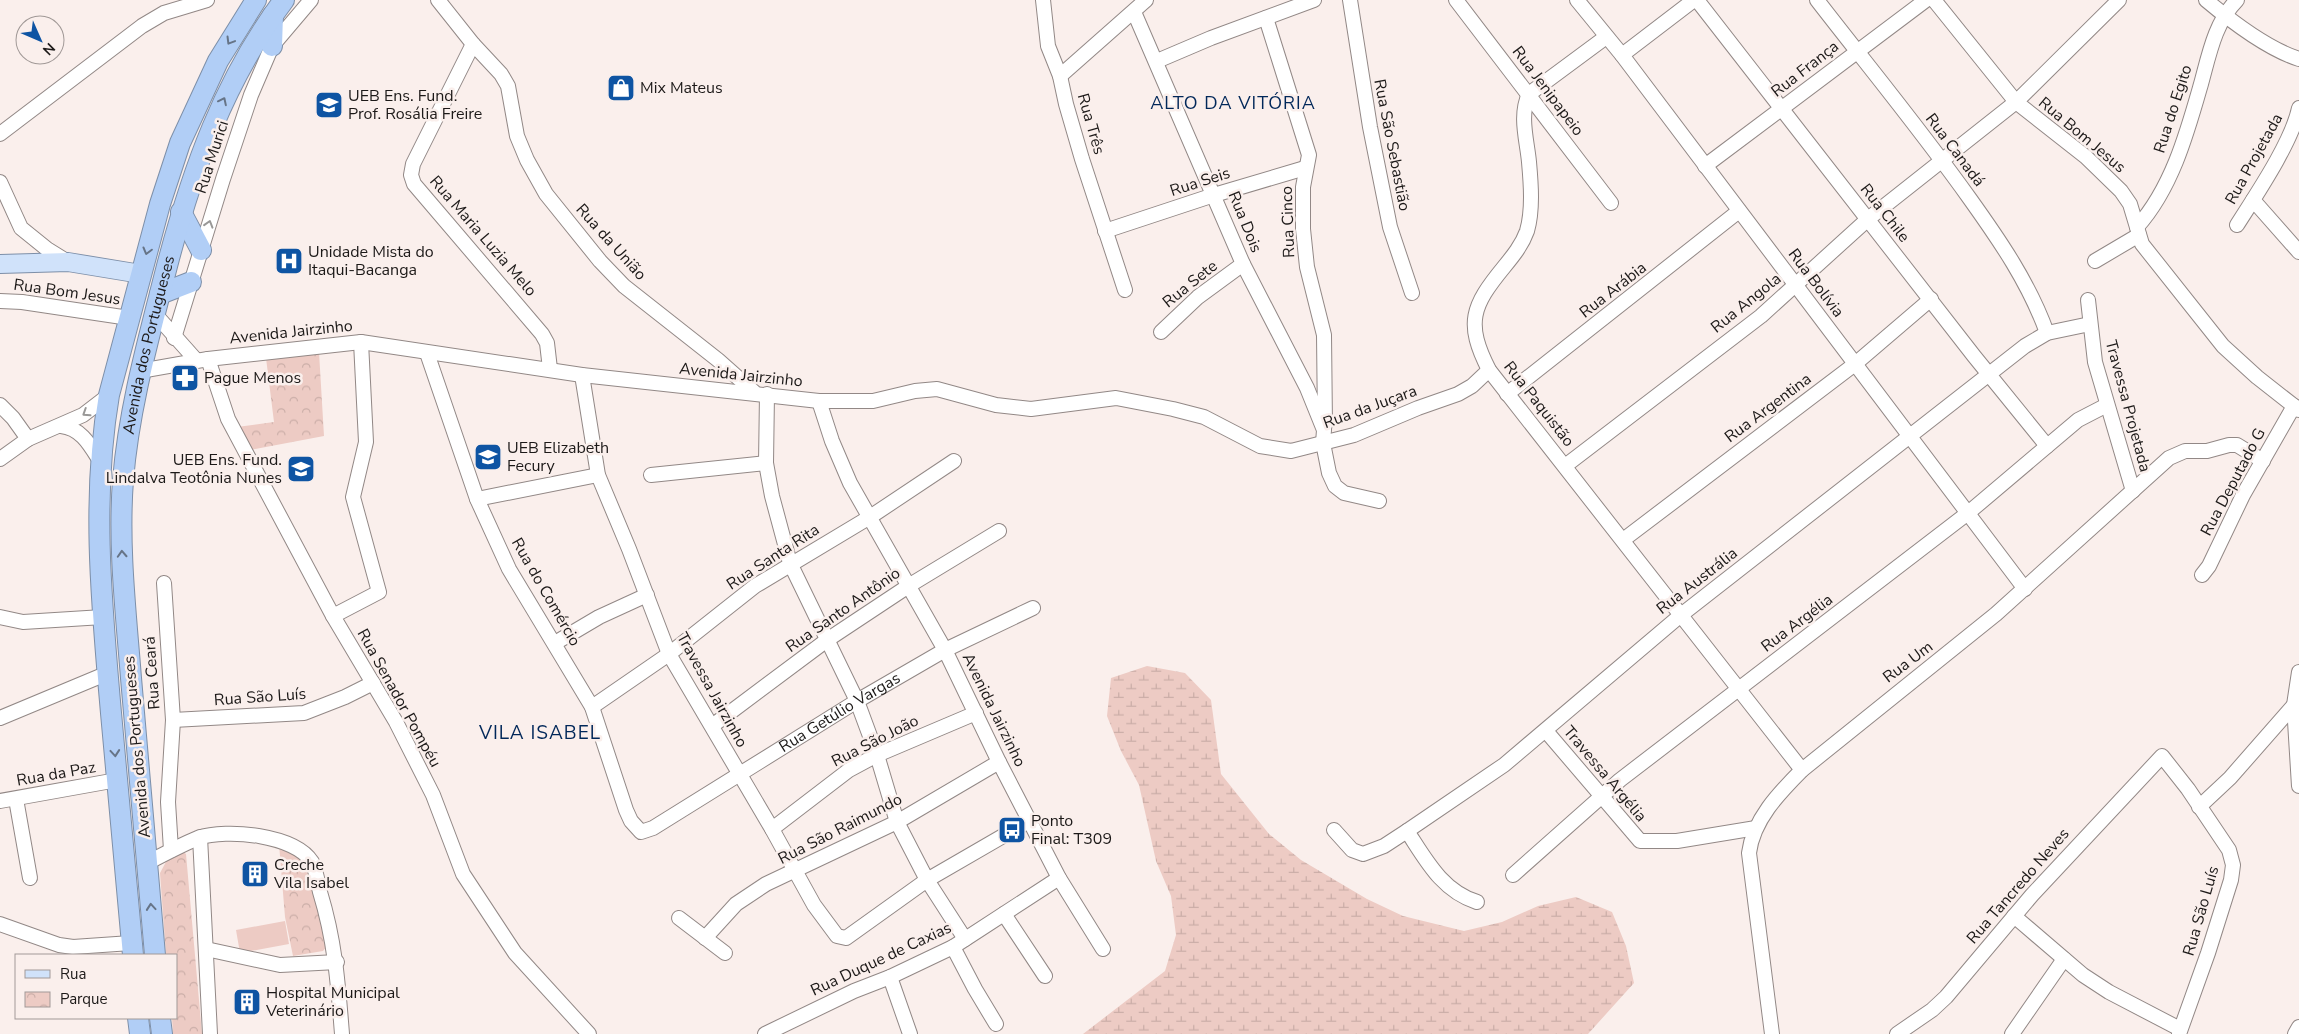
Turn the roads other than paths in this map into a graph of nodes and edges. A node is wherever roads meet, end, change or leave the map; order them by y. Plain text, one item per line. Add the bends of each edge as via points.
1 (207, 0) edge
2 (256, 0) edge
3 (311, 0) edge
4 (438, 0) edge
5 (1043, 0) edge
6 (1146, 0) edge
7 (1314, 0) edge
8 (1350, 0) edge
9 (1456, 0) edge
10 (1577, 0) edge
11 (1696, 0) edge
12 (1817, 0) edge
13 (1926, 0) edge
14 (1934, 0) edge
15 (2119, 0) edge
16 (2206, 0) edge
17 (2237, 0) edge
18 (278, 7) edge
19 (1134, 12) junction
20 (2224, 15) junction
21 (1266, 18) junction
22 (1606, 37) junction
23 (474, 44) junction
24 (272, 46) junction
25 (1856, 51) junction
26 (1622, 55) junction
27 (2299, 59) edge
28 (1157, 61) junction
29 (1060, 76) junction
30 (1528, 94) junction
31 (2016, 102) junction
32 (2299, 108) edge
33 (1782, 109) junction
34 (2297, 127) edge
35 (0, 134) edge
36 (1943, 161) junction
37 (1705, 166) junction
38 (1305, 168) junction
39 (0, 182) edge
40 (1214, 194) junction
41 (2253, 200) junction
42 (1611, 203) dead end
43 (1739, 211) junction
44 (181, 212) junction
45 (1868, 219) junction
46 (2237, 225) dead end
47 (1106, 231) junction
48 (2138, 231) junction
49 (201, 250) junction
50 (2299, 252) edge
51 (2095, 261) dead end
52 (68, 262) junction
53 (0, 264) edge
54 (1243, 264) junction
55 (141, 274) junction
56 (191, 282) junction
57 (1796, 286) junction
58 (1125, 290) dead end
59 (1412, 293) dead end
60 (160, 294) junction
61 (1930, 299) junction
62 (2088, 300) dead end
63 (0, 301) edge
64 (155, 314) junction
65 (129, 318) junction
66 (2090, 324) junction
67 (1161, 332) dead end
68 (2047, 333) junction
69 (174, 338) junction
70 (361, 342) junction
71 (426, 352) junction
72 (202, 360) junction
73 (1854, 364) junction
74 (550, 369) junction
75 (1489, 370) junction
76 (140, 371) junction
77 (1988, 374) junction
78 (582, 375) junction
79 (760, 393) junction
80 (1507, 394) junction
81 (109, 395) junction
82 (819, 401) junction
83 (0, 405) edge
84 (2107, 405) junction
85 (2296, 408) edge
86 (61, 426) junction
87 (1324, 436) junction
88 (1910, 437) junction
89 (28, 439) junction
90 (2047, 446) junction
91 (0, 458) edge
92 (100, 461) junction
93 (954, 461) dead end
94 (2263, 461) junction
95 (766, 463) junction
96 (1565, 466) junction
97 (598, 475) junction
98 (651, 475) dead end
99 (2133, 491) junction
100 (478, 499) junction
101 (1379, 501) dead end
102 (1968, 513) junction
103 (870, 517) junction
104 (999, 531) dead end
105 (1623, 540) junction
106 (790, 563) junction
107 (2202, 575) dead end
108 (164, 583) dead end
109 (910, 585) junction
110 (2025, 589) junction
111 (647, 595) junction
112 (1033, 608) dead end
113 (1681, 615) junction
114 (333, 616) junction
115 (0, 617) edge
116 (103, 618) junction
117 (827, 640) junction
118 (555, 643) junction
119 (945, 650) junction
120 (669, 654) junction
121 (2299, 672) edge
122 (108, 673) junction
123 (373, 683) junction
124 (1739, 688) junction
125 (857, 701) junction
126 (2294, 706) junction
127 (592, 707) junction
128 (976, 713) junction
129 (112, 717) junction
130 (0, 718) edge
131 (173, 720) junction
132 (712, 726) junction
133 (1546, 731) junction
134 (877, 756) junction
135 (2162, 756) joint
136 (1000, 762) junction
137 (1802, 770) junction
138 (739, 776) junction
139 (117, 780) junction
140 (2299, 786) edge
141 (1602, 795) junction
142 (16, 799) junction
143 (0, 801) edge
144 (2199, 807) junction
145 (143, 814) junction
146 (1029, 821) junction
147 (897, 822) junction
148 (653, 828) joint
149 (1756, 828) junction
150 (772, 829) junction
151 (1334, 830) dead end
152 (1407, 831) junction
153 (200, 837) junction
154 (171, 850) junction
155 (147, 863) junction
156 (795, 872) junction
157 (1513, 875) dead end
158 (30, 878) dead end
159 (1059, 878) junction
160 (927, 880) junction
161 (1477, 902) dead end
162 (1004, 914) junction
163 (2014, 916) junction
164 (679, 918) dead end
165 (0, 924) edge
166 (705, 938) junction
167 (959, 943) junction
168 (132, 949) edge
169 (1103, 949) dead end
170 (206, 950) junction
171 (725, 953) dead end
172 (155, 954) edge
173 (2064, 960) junction
174 (337, 962) junction
175 (1045, 976) dead end
176 (890, 977) junction
177 (160, 1019) edge
178 (996, 1024) dead end
179 (2299, 1027) edge
180 (2179, 1031) edge
181 (162, 1034) edge
182 (210, 1034) edge
183 (342, 1034) edge
184 (589, 1034) edge
185 (765, 1034) edge
186 (910, 1034) edge
187 (1772, 1034) edge
188 (1897, 1034) edge
189 (2012, 1034) edge
190 (2295, 1034) edge

1 - 35 street via 164,13 142,26
2 -> 55 highway, Avenida dos Portugueses via 218,61 190,117 160,204
3 - 24 street, Rua Murici
4 - 23 street
5 - 29 street, Rua Três via 1048,46
6 - 19 street
7 - 21 street
8 - 59 street, Rua São Sebastião via 1390,227
9 - 30 street, Rua Jenipapeio
10 - 22 street, Rua Bolívia
11 - 26 street
11 - 33 street, Rua Chile
12 - 25 street, Rua Canadá
13 - 25 street, Rua França
14 - 31 street, Rua Bom Jesus
15 - 31 street, Rua Angola
16 - 20 street
17 - 20 street, Rua do Egito
18 - 24 highway
44 -> 18 highway, Avenida dos Portugueses via 223,101
19 - 28 street, Rua Dois
19 - 29 street
20 - 27 street
20 - 48 street, Rua do Egito via 2169,178
21 - 28 street
21 - 38 street, Rua Cinco via 1307,145 1309,155
22 - 26 street, Rua Bolívia
22 - 30 street
23 - 74 street, Rua Maria Luzia Melo via 412,164 411,175 414,184 542,334 547,343
23 - 79 street, Rua da União via 502,74 508,86 518,136 546,194 600,261 624,286
49 -> 24 street, Rua Murici via 251,95
25 - 33 street, Rua França
25 - 36 street, Rua Canadá
26 - 37 street, Rua Bolívia
28 - 40 street, Rua Dois
29 - 47 street, Rua Três
30 - 42 street, Rua Jenipapeio
30 - 75 street, Rua Paquistão via 1523,110 1530,187 1527,231 1516,252 1483,295 1475,314 1476,339
31 - 36 street, Rua Angola
31 - 48 street, Rua Bom Jesus via 2086,157 2121,191 2130,204
32 - 34 street, Rua Projetada
33 - 37 street, Rua França
33 - 45 street, Rua Chile
34 - 41 street, Rua Projetada
36 - 45 street, Rua Angola
36 - 68 street, Rua Canadá via 2014,264
37 - 43 street, Rua Bolívia
38 - 40 street, Rua Seis
38 - 87 street, Rua Cinco via 1303,229 1307,267 1324,335
39 - 52 street via 20,228
40 - 47 street, Rua Seis
40 - 54 street, Rua Dois
41 - 46 street, Rua Projetada
41 - 50 street
43 - 57 street, Rua Bolívia
43 - 80 street, Rua Arábia
44 - 49 highway
44 - 60 highway, Avenida dos Portugueses
45 - 57 street, Rua Angola
45 - 61 street, Rua Chile
47 - 58 street, Rua Três
48 - 51 street
48 - 85 street, Rua Bom Jesus via 2147,250 2223,346
49 - 56 street, Rua Murici
52 - 53 main road
52 - 55 main road
54 - 67 street, Rua Sete via 1198,297
54 - 87 street, Rua Dois via 1304,381
55 - 65 highway, Avenida dos Portugueses
56 - 60 highway
56 - 69 street, Rua Murici
57 - 73 street, Rua Bolívia
57 - 96 street, Rua Angola
60 - 64 highway, Avenida dos Portugueses
61 - 73 street, Rua Argentina
61 - 77 street, Rua Chile
62 - 66 street, Travessa Projetada
63 - 65 street, Rua Bom Jesus
64 - 69 street
64 - 76 highway, Avenida dos Portugueses
65 - 81 highway, Avenida dos Portugueses
66 - 68 street, Rua Austrália
66 - 84 street, Travessa Projetada via 2095,362
68 - 77 street, Rua Austrália
69 - 72 street
70 - 71 street, Avenida Jairzinho
70 - 72 street, Avenida Jairzinho
70 - 114 street via 366,442 352,498 379,592
71 - 74 street, Avenida Jairzinho
71 - 100 street, Rua do Comércio
72 - 76 street, Avenida Jairzinho
72 - 114 street, Rua Senador Pompéu via 228,419
73 - 88 street, Rua Bolívia
73 - 105 street, Rua Argentina
74 - 78 street, Avenida Jairzinho
75 - 80 street, Rua Paquistão
75 - 87 street, Rua da Juçara via 1458,394 1354,435
145 -> 76 highway, Avenida dos Portugueses via 122,536 126,449
77 - 88 street, Rua Austrália
77 - 90 street, Rua Chile
78 - 79 street, Avenida Jairzinho
78 - 97 street, Travessa Jairzinho
79 - 82 street, Avenida Jairzinho
79 - 95 street
80 - 96 street, Rua Paquistão
81 -> 86 street via 83,415
81 - 92 highway, Avenida dos Portugueses
82 - 87 street, Rua da Juçara via 874,401 915,390 937,389 988,404 1031,409 1116,398 1204,417 1268,449 1291,451
82 - 103 street, Avenida Jairzinho via 850,483
83 - 89 street
84 - 90 street, Rua Argélia via 2078,420
84 - 99 street, Travessa Projetada
85 - 94 street, Rua Deputado G
86 - 89 street
86 - 92 street via 68,426 79,433
87 - 101 street via 1329,473 1335,486 1344,493
88 - 102 street, Rua Bolívia
88 - 113 street, Rua Austrália
89 - 91 street
90 - 102 street, Rua Argélia
92 - 116 highway, Avenida dos Portugueses
93 - 103 street, Rua Santa Rita
94 - 99 street, Rua Um via 2237,445 2207,451 2185,451 2169,458
94 - 107 street, Rua Deputado G
95 - 98 street
95 - 106 street
96 - 105 street, Rua Paquistão
97 - 100 street
97 - 111 street, Travessa Jairzinho
99 - 110 street, Rua Um
100 - 118 street, Rua do Comércio via 509,569
102 - 110 street, Rua Bolívia
102 - 124 street, Rua Argélia
103 - 106 street, Rua Santa Rita
103 - 109 street, Avenida Jairzinho
104 - 109 street, Rua Santo Antônio
105 - 113 street, Rua Paquistão
106 - 117 street
106 - 120 street, Rua Santa Rita via 755,586
108 - 131 street, Rua Ceará
109 - 117 street, Rua Santo Antônio
109 - 119 street, Avenida Jairzinho
110 - 137 street, Rua Um
111 - 118 street via 599,617
111 - 120 street, Travessa Jairzinho
112 - 119 street, Rua Getúlio Vargas
113 - 124 street, Rua Paquistão
113 - 133 street, Rua Austrália
114 - 123 street, Rua Senador Pompéu
115 - 116 street via 22,622
116 - 122 highway, Avenida dos Portugueses
117 - 125 street
117 - 132 street, Rua Santo Antônio
118 - 127 street, Rua do Comércio
119 - 125 street, Rua Getúlio Vargas
119 - 128 street, Avenida Jairzinho
120 - 127 street, Rua Santa Rita
120 - 132 street, Travessa Jairzinho
121 - 126 street
122 - 129 highway, Avenida dos Portugueses
122 - 130 street
123 - 131 street, Rua São Luís via 304,713
123 - 184 street, Rua Senador Pompéu via 432,795 464,874 515,953
124 - 137 street, Rua Paquistão
124 - 141 street, Rua Argélia
125 - 134 street
125 - 138 street, Rua Getúlio Vargas
126 - 140 street
126 - 144 street
127 - 148 street, Rua do Comércio via 631,821 641,832
128 - 134 street, Rua São João
128 - 136 street, Avenida Jairzinho
129 -> 139 highway, Avenida dos Portugueses
129 - 145 highway via 123,712 129,719 134,786
131 - 154 street, Rua Ceará via 168,802
132 - 138 street, Travessa Jairzinho
133 - 141 street, Travessa Argélia
133 - 152 street, Rua Austrália via 1504,765
134 - 147 street
134 - 150 street, Rua São João via 849,770
135 - 144 street, Rua São Luís
135 - 163 street, Rua Tancredo Neves
136 - 146 street, Avenida Jairzinho
136 - 147 street, Rua São Raimundo
137 - 149 street, Rua Um via 1779,794
138 - 148 street, Rua Getúlio Vargas
138 - 150 street, Travessa Jairzinho
139 - 142 street, Rua da Paz
139 - 168 highway, Avenida dos Portugueses
141 - 149 street, Travessa Argélia via 1634,836 1642,841 1677,841
141 - 157 street, Rua Argélia
142 - 143 street, Rua da Paz
142 - 158 street
144 - 180 street, Rua São Luís via 2229,850 2233,872
145 - 155 highway, Avenida dos Portugueses
146 - 159 street, Avenida Jairzinho
146 - 160 street
147 - 156 street, Rua São Raimundo
147 - 160 street
149 - 187 street, Rua Um via 1749,853 1750,874
150 - 156 street, Travessa Jairzinho
151 - 152 street, Rua Austrália via 1352,850 1363,854 1384,846
152 - 161 street via 1448,888
153 - 154 street
153 - 170 street
153 - 174 street via 236,834 263,837 290,844 304,854 312,863 331,928
154 - 155 street
172 -> 155 highway, Avenida dos Portugueses
156 - 160 street, Travessa Jairzinho via 831,930 841,938 846,938
156 - 166 street, Rua São Raimundo via 766,884 736,904
159 - 162 street, Rua Duque de Caxias
159 - 169 street, Avenida Jairzinho
160 - 167 street
162 - 167 street, Rua Duque de Caxias
162 - 175 street
163 - 173 street
163 - 188 street, Rua Tancredo Neves via 1946,997
164 - 166 street
165 - 168 street via 59,945
166 - 171 street
167 - 176 street, Rua Duque de Caxias
167 - 178 street via 975,989
170 - 174 street via 280,965
170 - 182 street
173 - 180 street via 2109,992
173 - 189 street
174 - 183 street
176 - 185 street, Rua Duque de Caxias
176 - 186 street
177 - 181 highway
179 - 190 street

